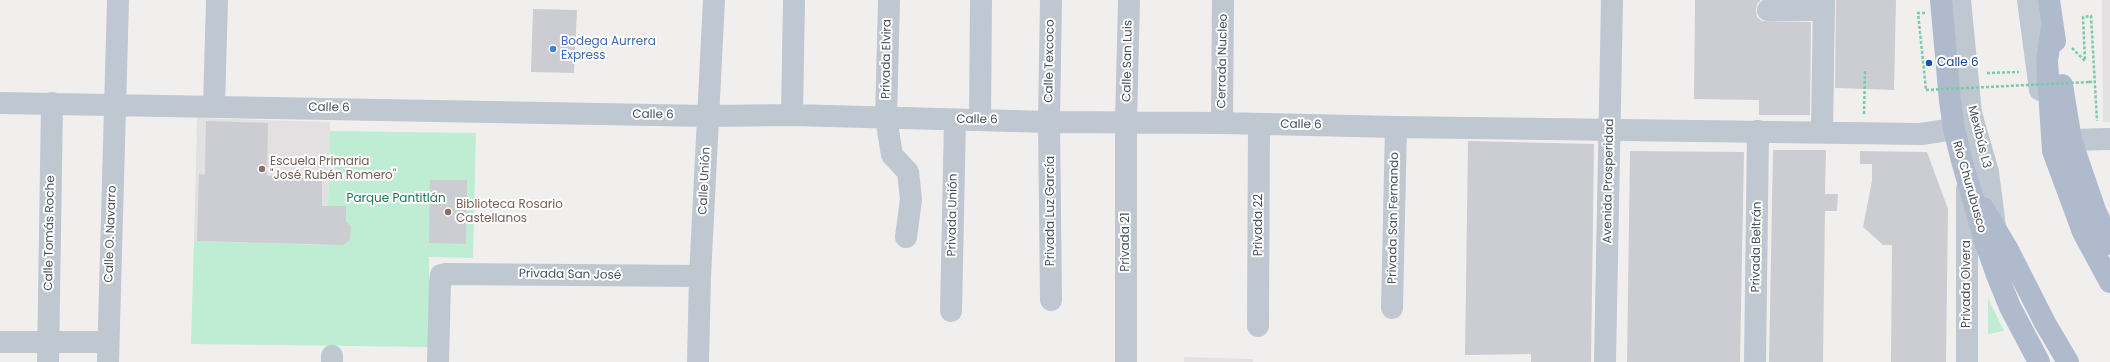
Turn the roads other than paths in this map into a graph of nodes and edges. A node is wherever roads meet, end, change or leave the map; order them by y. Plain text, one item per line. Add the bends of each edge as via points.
1 (118, 0) edge
2 (218, 0) edge
3 (714, 0) edge
4 (794, 0) edge
5 (889, 0) edge
6 (981, 0) edge
7 (1051, 0) edge
8 (1129, 0) edge
9 (1223, 0) edge
10 (1612, 0) edge
11 (1941, 0) edge
12 (1960, 0) edge
13 (2028, 0) edge
14 (2049, 0) edge
15 (1824, 5) edge
16 (1768, 10) dead end
17 (0, 103) edge
18 (52, 104) junction
19 (115, 106) junction
20 (214, 106) junction
21 (792, 115) junction
22 (708, 116) junction
23 (886, 118) junction
24 (955, 120) junction
25 (980, 120) junction
26 (1049, 122) junction
27 (1126, 122) junction
28 (1222, 123) junction
29 (1259, 124) junction
30 (1396, 127) junction
31 (1954, 129) junction
32 (1610, 130) junction
33 (1758, 131) junction
34 (1822, 132) junction
35 (2104, 139) edge
36 (2060, 151) junction
37 (1967, 181) junction
38 (1995, 227) junction
39 (906, 237) dead end
40 (2110, 244) edge
41 (700, 276) junction
42 (2110, 282) edge
43 (1051, 300) dead end
44 (1392, 308) dead end
45 (951, 311) dead end
46 (1258, 326) dead end
47 (0, 342) edge
48 (48, 352) edge
49 (108, 352) edge
50 (438, 362) edge
51 (698, 362) edge
52 (1126, 362) edge
53 (1605, 362) edge
54 (1755, 362) edge
55 (1967, 362) edge
56 (2039, 362) edge
57 (2068, 362) edge

1 - 19 street, Calle O. Navarro
2 - 20 street
3 - 22 street, Calle Unión
4 - 21 street
5 - 23 street, Privada Elvira
6 - 25 street
7 - 26 street, Calle Texcoco
8 - 27 street, Calle San Luis
9 - 28 street, Cerrada Nucleo
10 - 32 street, Avenida Prosperidad
11 - 31 main road, Río Churubusco
12 - 38 street, Mexibús L3 via 1971,113 1988,172
13 - 36 street via 2046,125
14 - 36 main road
15 - 16 street
15 - 34 street
17 - 18 street, Calle 6
18 - 19 street, Calle 6
18 - 48 street, Calle Tomás Roche
19 - 20 street, Calle 6
19 - 49 street, Calle O. Navarro
20 - 22 street, Calle 6
21 - 22 street, Calle 6
21 - 23 street, Calle 6
22 - 41 street, Calle Unión
23 - 24 street, Calle 6
23 - 39 street, Privada Elvira via 892,156 908,172 911,198
24 - 25 street, Calle 6
24 - 45 street, Privada Unión
25 - 26 street, Calle 6
26 - 27 street, Calle 6
26 - 43 street, Privada Luz García
27 - 28 street, Calle 6
27 - 52 street, Privada 21
28 - 29 street, Calle 6
29 - 30 street, Calle 6
29 - 46 street, Privada 22
30 - 32 street, Calle 6
30 - 44 street, Privada San Fernando
31 - 34 street, Calle 6 via 1921,134
31 - 37 main road, Río Churubusco
32 - 33 street, Calle 6
32 - 53 street, Avenida Prosperidad
33 - 34 street, Calle 6
33 - 54 street, Privada Beltrán
35 - 36 street
36 - 40 main road via 2095,210
36 - 42 main road via 2084,232
37 - 38 main road
37 - 55 street, Privada Olvera
37 - 56 main road, Río Churubusco via 1997,275 2010,307
38 - 57 main road
41 - 50 street, Privada San José via 441,275
41 - 51 street, Calle Unión
47 - 48 street
48 - 49 street

